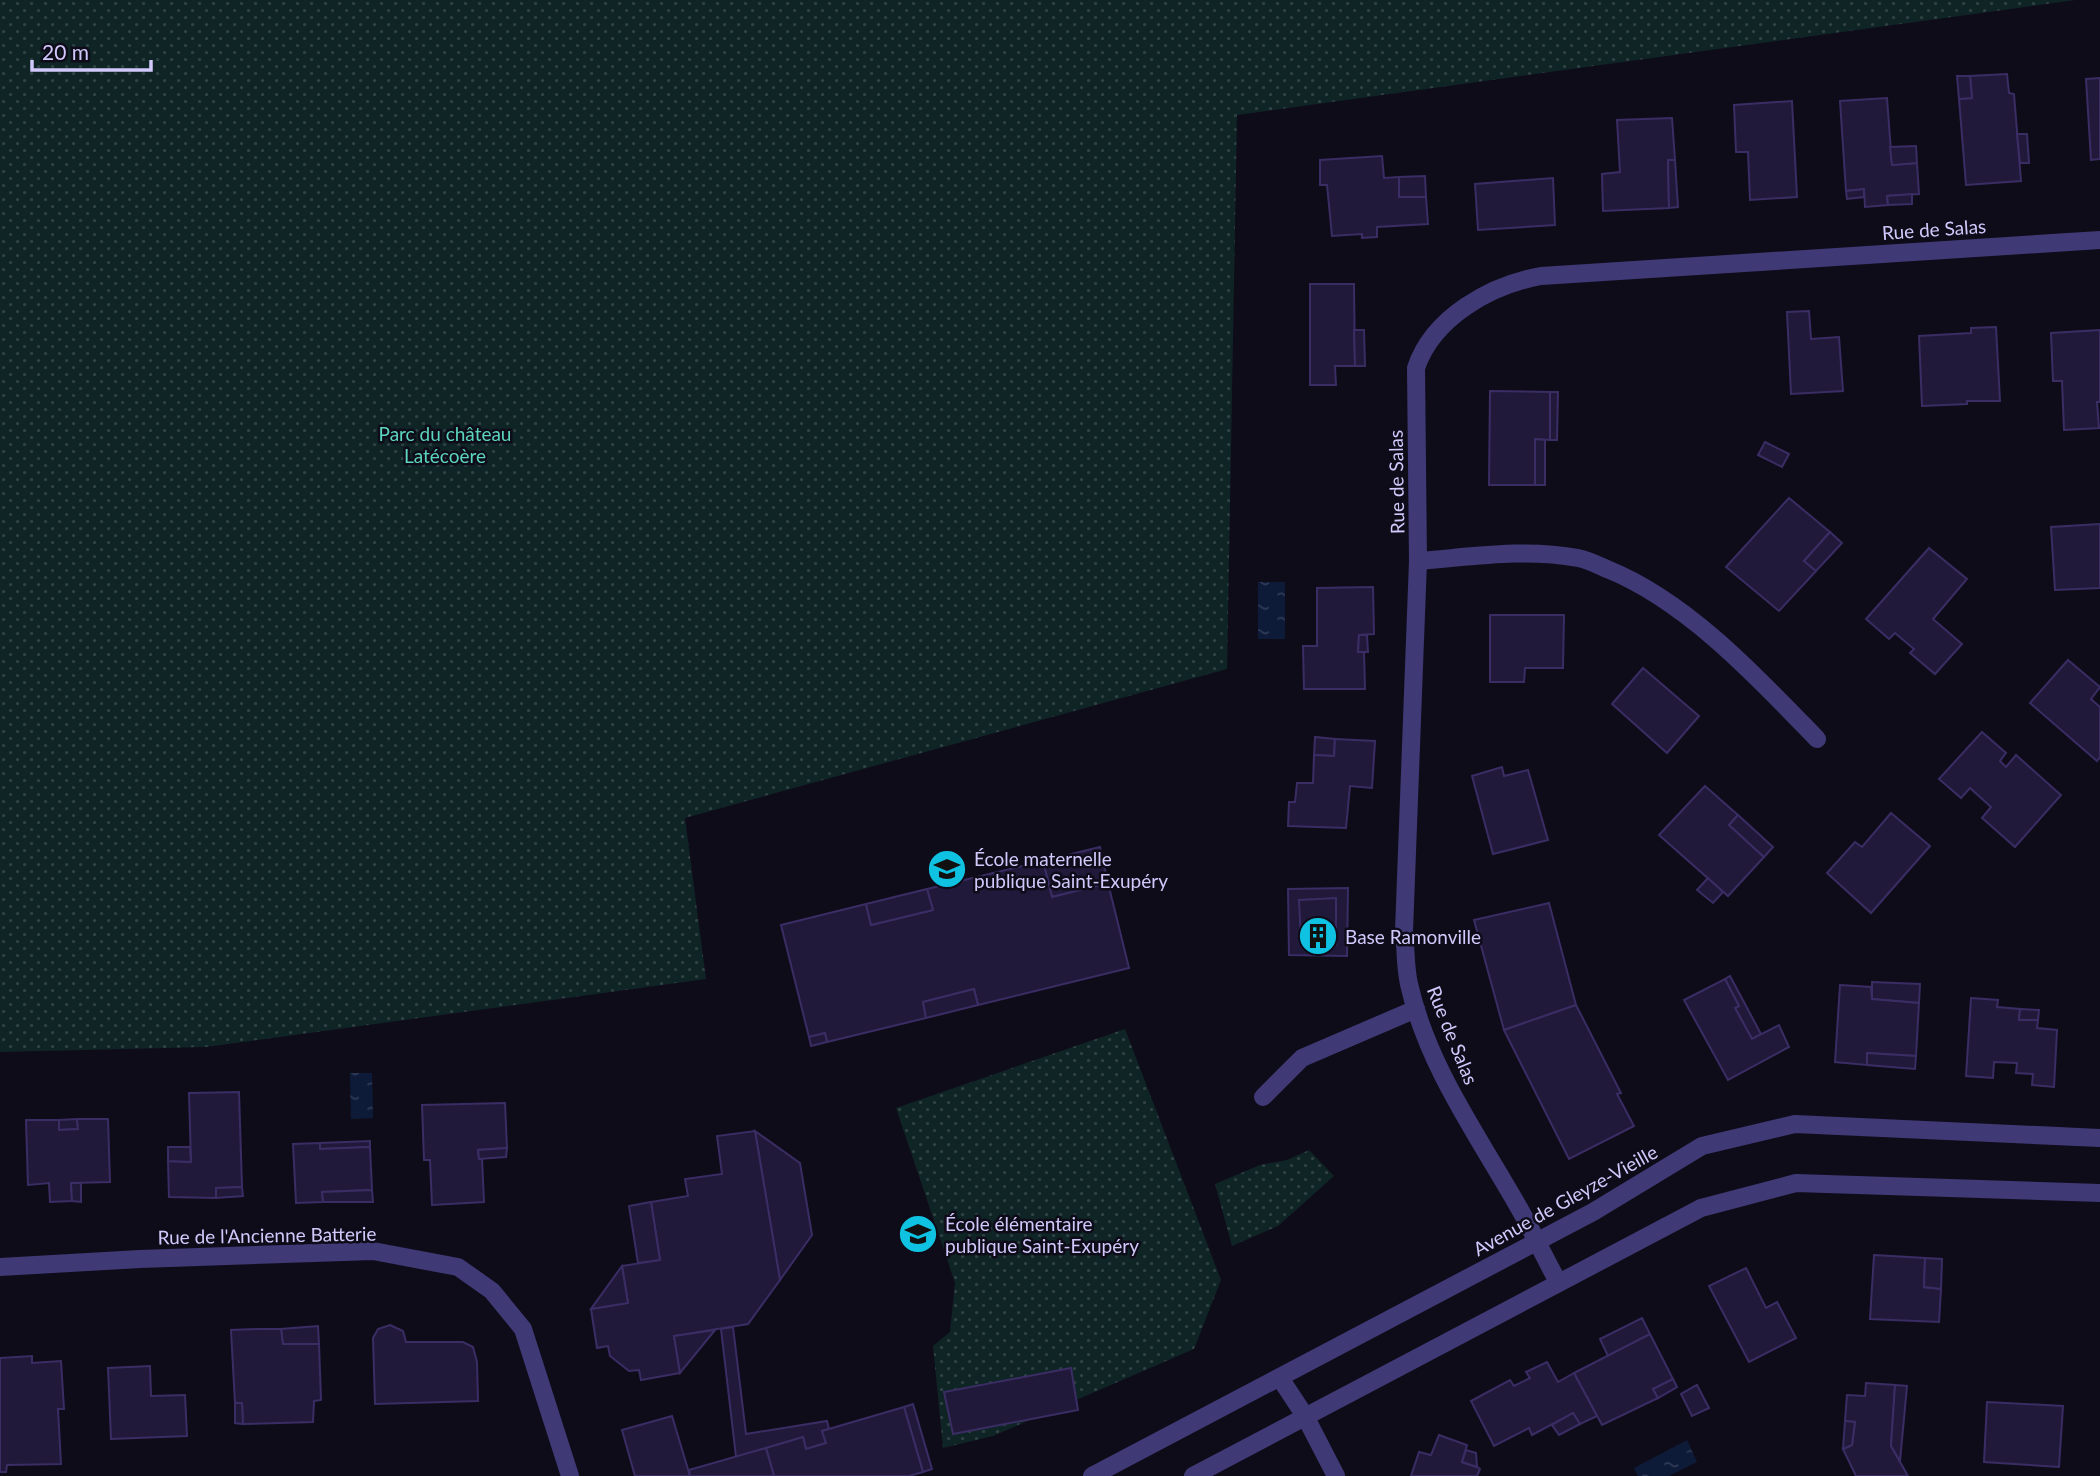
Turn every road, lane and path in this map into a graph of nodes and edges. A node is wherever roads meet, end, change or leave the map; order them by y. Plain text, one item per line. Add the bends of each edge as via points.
1 (2100, 240) edge
2 (1418, 561) junction
3 (1817, 739) dead end
4 (1416, 1009) junction
5 (1263, 1097) dead end
6 (2100, 1138) edge
7 (2100, 1193) edge
8 (1537, 1242) junction
9 (0, 1267) edge
10 (1558, 1282) junction
11 (1280, 1378) junction
12 (1305, 1416) junction
13 (570, 1476) edge
14 (1092, 1476) edge
15 (1193, 1476) edge
16 (1336, 1476) edge

1 - 2 street, Rue de Salas via 1541,275 1504,285 1451,319 1428,343 1416,368
2 - 3 street via 1535,553 1580,558 1627,577 1710,636
2 - 4 street, Rue de Salas via 1404,931 1408,981
4 - 5 street via 1302,1058
4 - 8 street, Rue de Salas via 1464,1116
6 - 8 street, Avenue de Gleyze-Vieille via 1795,1124 1702,1146
7 - 10 street via 1796,1183 1701,1208
8 - 10 street, Rue de Salas
8 - 11 street, Avenue de Gleyze-Vieille
9 - 13 street, Rue de l'Ancienne Batterie via 373,1251 458,1268 492,1292 523,1329
10 - 12 street
11 - 12 street
11 - 14 street, Avenue de Gleyze-Vieille
12 - 15 street
12 - 16 street

